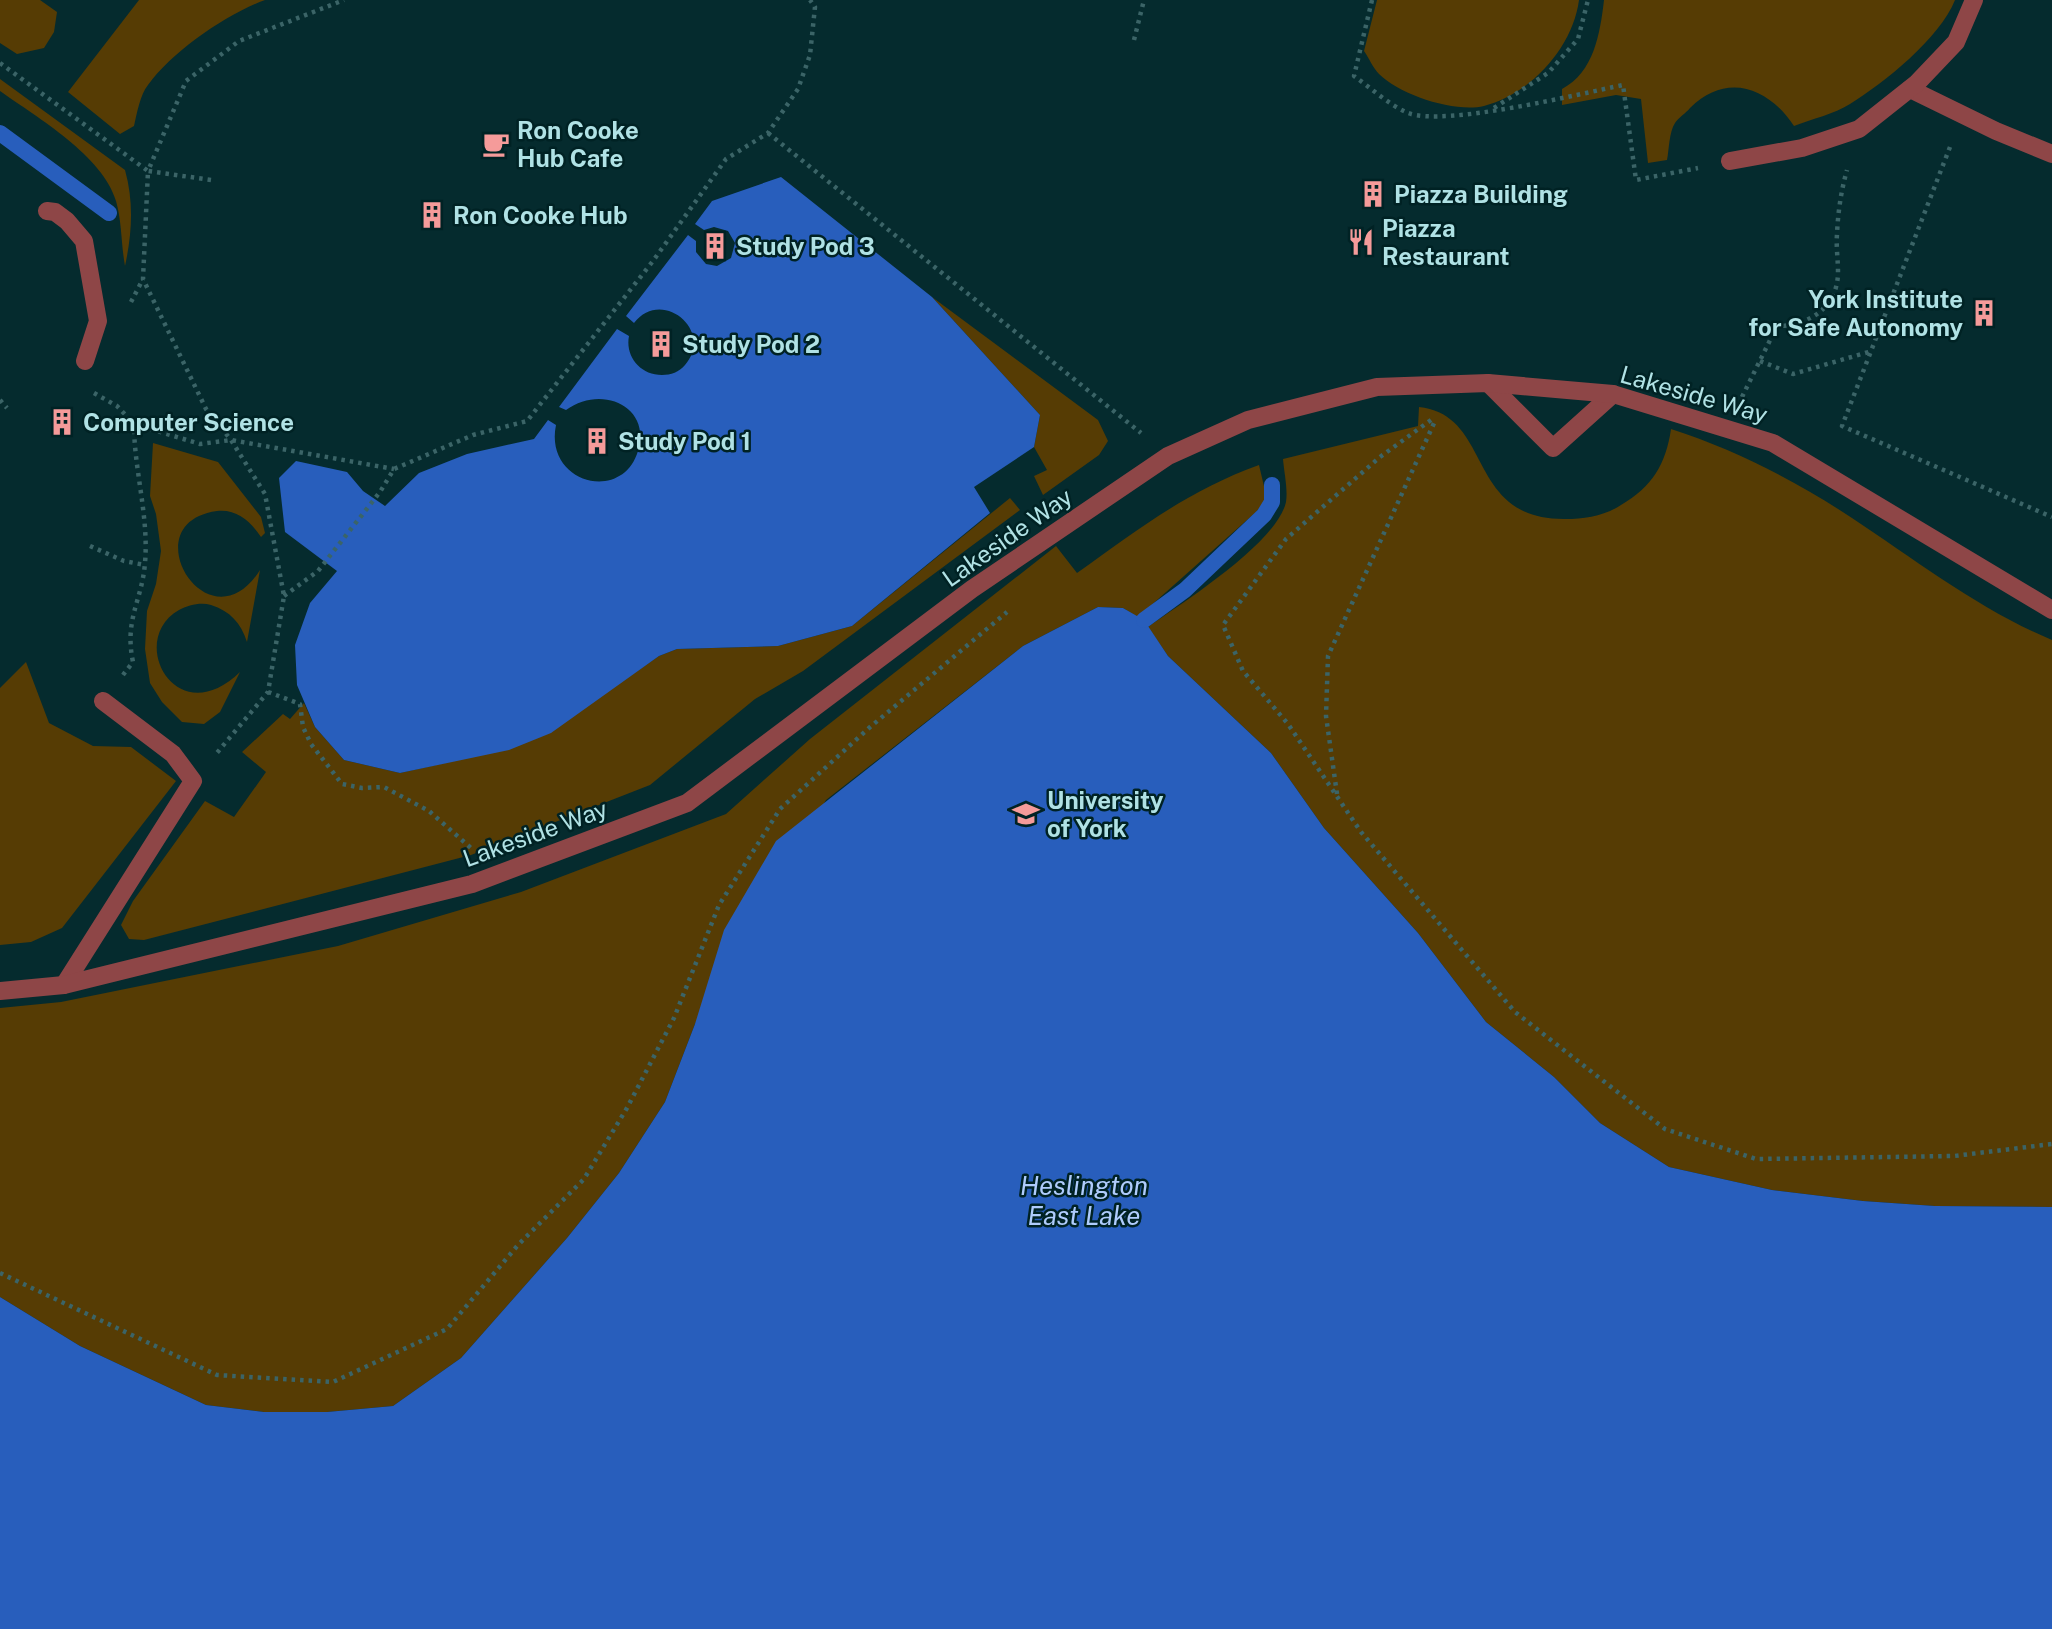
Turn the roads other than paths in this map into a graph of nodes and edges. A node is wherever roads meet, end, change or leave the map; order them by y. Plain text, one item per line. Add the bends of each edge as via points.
1 (1974, 0) edge
2 (1909, 89) junction
3 (2052, 154) edge
4 (1730, 162) road end
5 (47, 211) dead end
6 (85, 362) dead end
7 (1488, 383) junction
8 (1613, 394) junction
9 (2052, 610) edge
10 (103, 701) road end
11 (64, 985) junction
12 (0, 991) edge

1 - 2 lane via 1956,42
2 - 3 lane
2 - 4 lane via 1859,129 1802,148
5 - 6 lane via 68,221 84,241 99,321
7 - 8 lane, Lakeside Way
7 - 8 lane via 1553,449
7 - 11 lane, Lakeside Way via 1377,387 1248,419 1168,456 972,589 687,803 472,884
8 - 9 lane, Lakeside Way via 1773,443
10 - 11 lane via 173,754 193,782
11 - 12 lane, Lakeside Way

